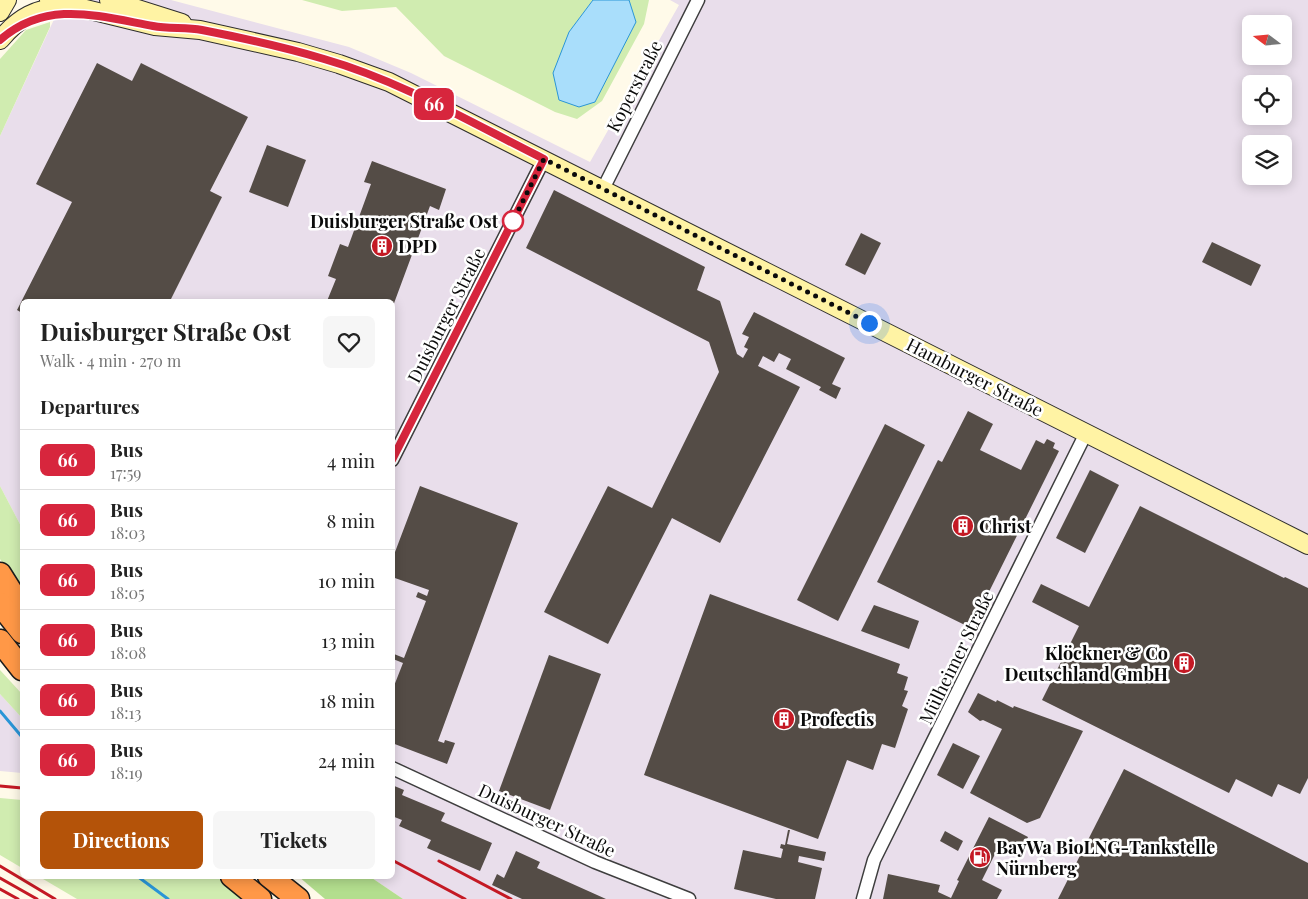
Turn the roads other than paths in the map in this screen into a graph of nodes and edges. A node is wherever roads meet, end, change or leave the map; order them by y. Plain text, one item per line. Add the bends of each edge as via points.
1 (7, 0) edge
2 (698, 0) edge
3 (60, 4) edge
4 (115, 7) edge
5 (0, 12) edge
6 (0, 40) edge
7 (544, 159) junction
8 (603, 189) junction
9 (1086, 433) junction
10 (395, 454) edge
11 (1308, 545) edge
12 (0, 574) edge
13 (0, 604) edge
14 (20, 605) edge
15 (20, 629) edge
16 (0, 642) edge
17 (0, 661) edge
18 (20, 667) edge
19 (20, 683) edge
20 (395, 769) edge
21 (236, 879) edge
22 (273, 879) edge
23 (260, 899) edge
24 (298, 899) edge
25 (689, 899) edge
26 (863, 899) edge

1 - 5 street
2 - 8 street, Koperstraße
3 - 4 street, Hamburger Straße
3 - 6 street via 27,15
4 - 7 street, Hamburger Straße via 160,14 200,30 298,52 362,72 408,91
7 - 8 street, Hamburger Straße
7 - 10 street, Duisburger Straße
8 - 9 street, Hamburger Straße
9 - 11 street, Hamburger Straße
9 - 26 street, Mülheimer Straße via 874,860
12 - 14 highway
13 - 15 highway
16 - 18 highway
17 - 19 highway
20 - 25 street, Duisburger Straße via 595,862
21 - 23 highway
22 - 24 highway

